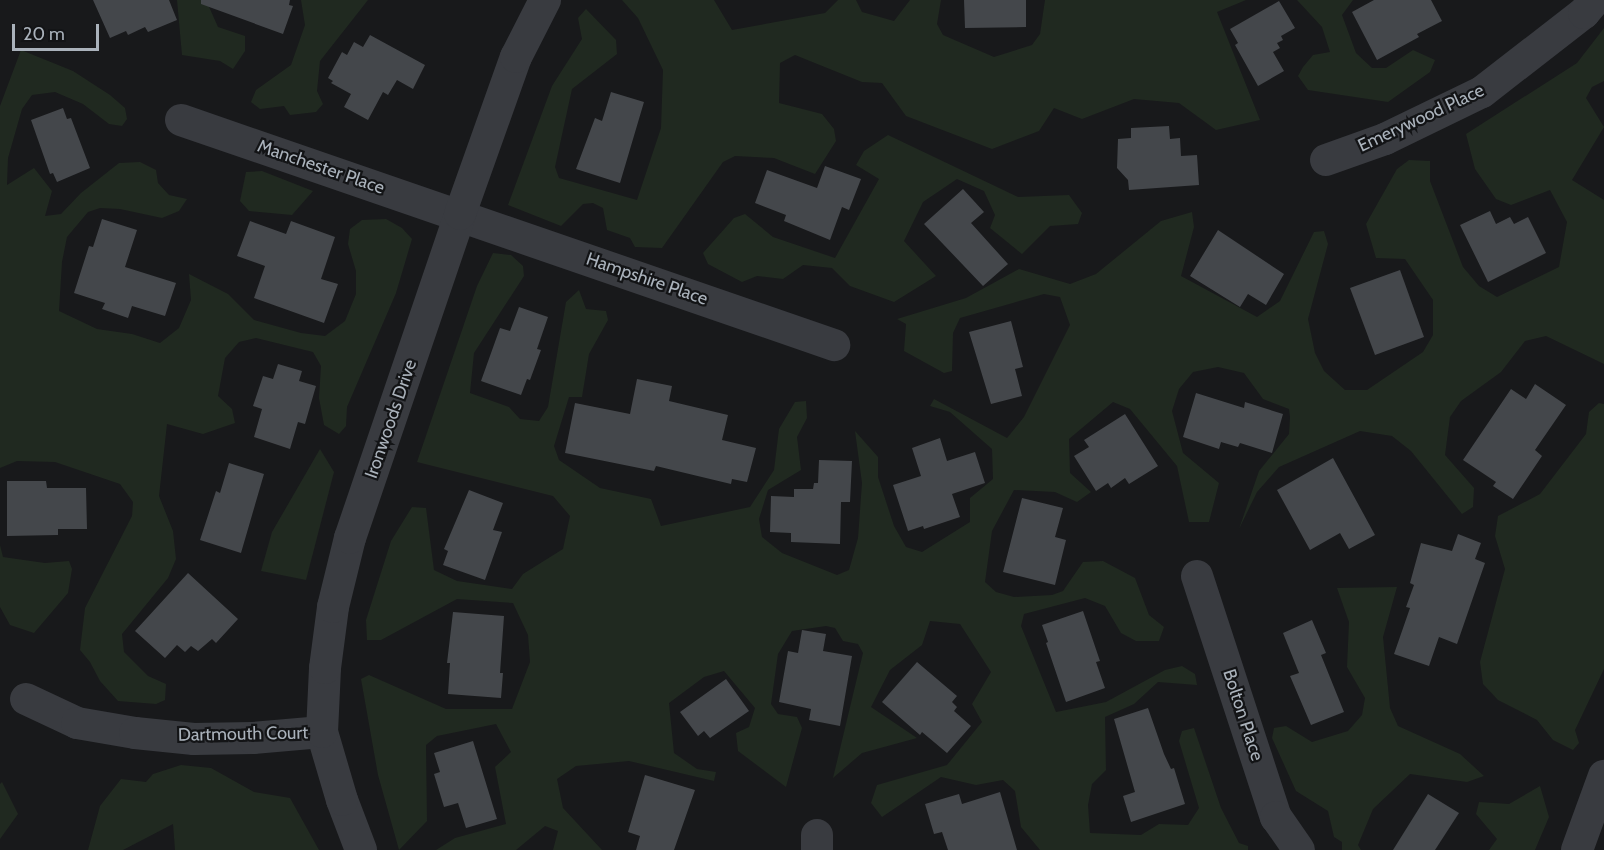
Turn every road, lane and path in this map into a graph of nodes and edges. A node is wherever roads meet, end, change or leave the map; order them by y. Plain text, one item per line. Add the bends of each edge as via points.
1 (545, 0) edge
2 (1595, 0) edge
3 (181, 120) dead end
4 (1326, 160) dead end
5 (460, 214) junction
6 (834, 345) dead end
7 (1197, 576) dead end
8 (26, 699) dead end
9 (322, 732) junction
10 (1604, 776) edge
11 (362, 850) edge
12 (1299, 850) edge
13 (1577, 850) edge

1 - 5 street, Ironwoods Drive via 516,57
2 - 4 street, Emerywood Place via 1584,13 1482,92 1385,139
3 - 5 street, Manchester Place
5 - 6 street, Hampshire Place
5 - 9 street, Ironwoods Drive via 350,538 333,607
7 - 12 street, Bolton Place via 1276,816
8 - 9 street, Dartmouth Court via 78,723 135,733 194,739
9 - 11 street, Ironwoods Drive
10 - 13 street

